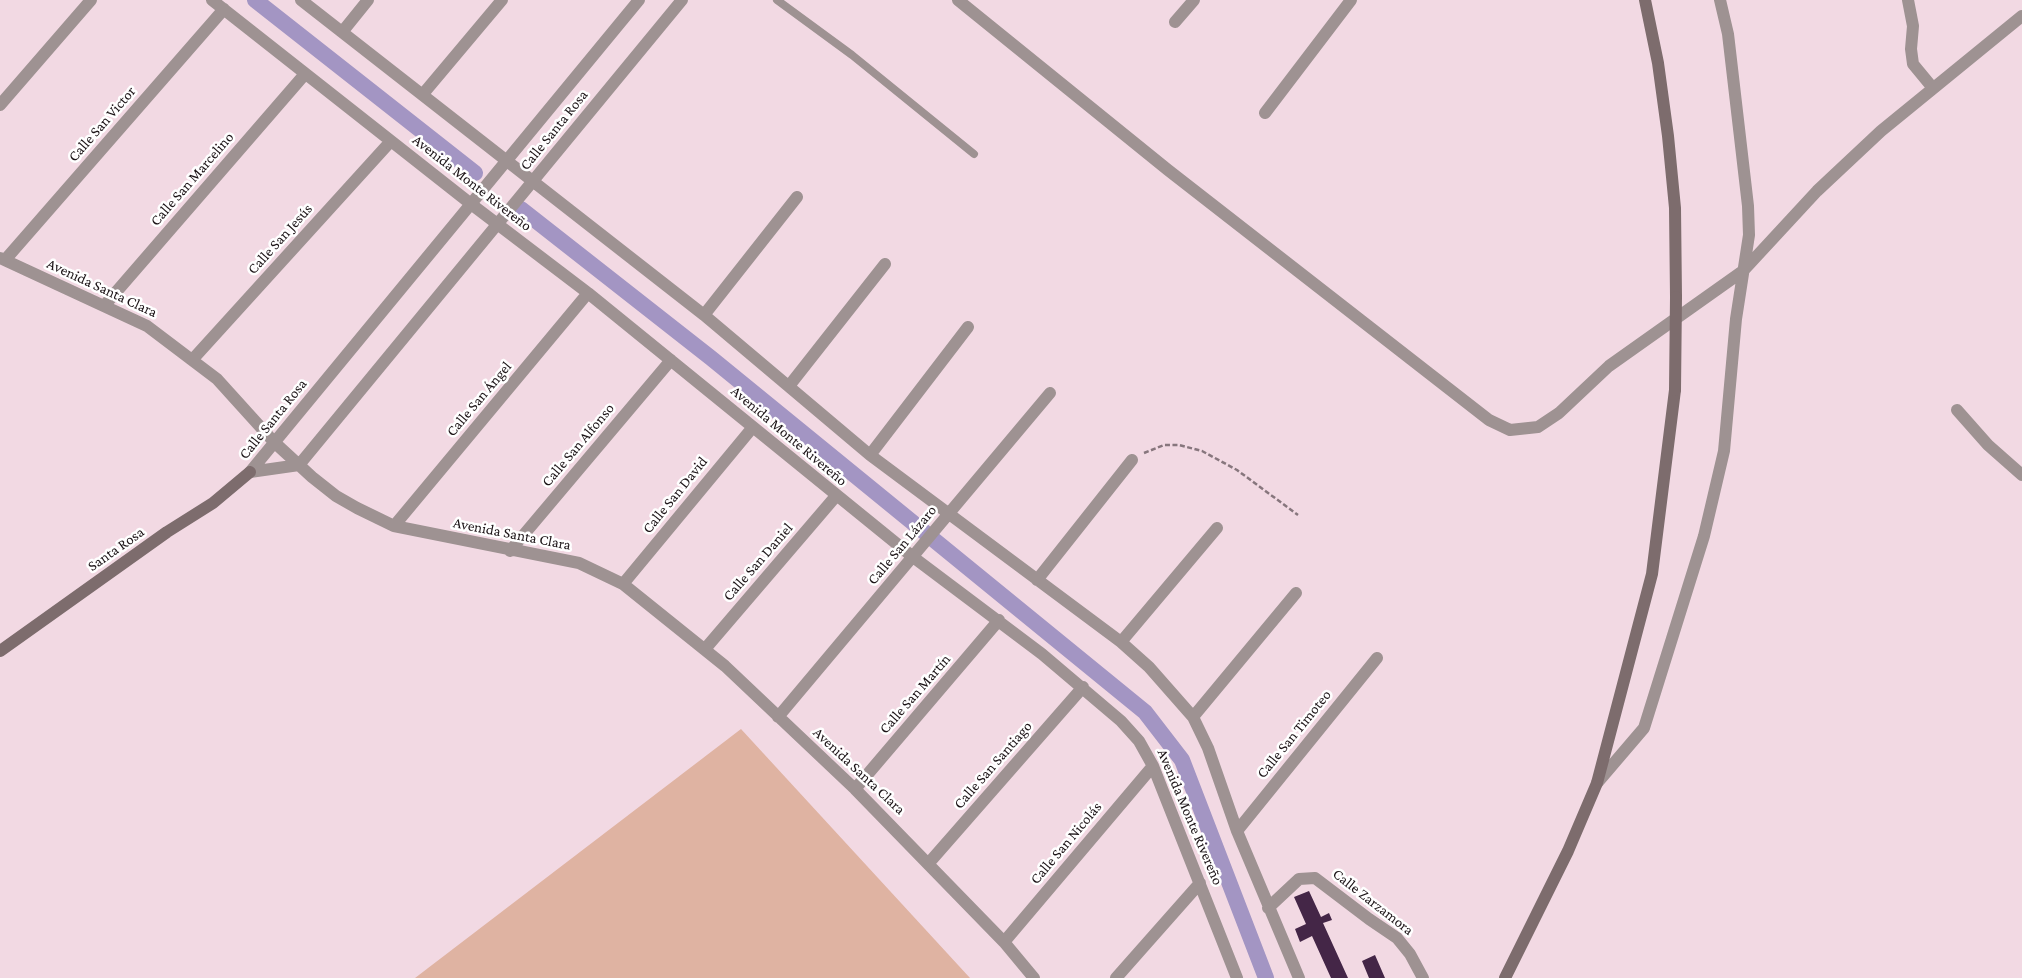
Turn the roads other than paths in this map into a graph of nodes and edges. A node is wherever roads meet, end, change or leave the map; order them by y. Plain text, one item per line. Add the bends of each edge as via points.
1 (91, 0) edge
2 (212, 0) edge
3 (301, 0) edge
4 (368, 0) edge
5 (502, 0) edge
6 (639, 0) edge
7 (682, 0) edge
8 (777, 0) edge
9 (958, 0) edge
10 (1194, 0) edge
11 (1350, 0) edge
12 (1645, 0) edge
13 (1720, 0) edge
14 (1908, 0) edge
15 (224, 10) junction
16 (2022, 16) edge
17 (1175, 22) dead end
18 (343, 32) junction
19 (305, 74) junction
20 (1932, 87) junction
21 (423, 94) junction
22 (0, 105) edge
23 (1265, 113) dead end
24 (391, 141) junction
25 (974, 154) dead end
26 (507, 160) junction
27 (533, 181) junction
28 (797, 197) dead end
29 (470, 204) junction
30 (498, 224) junction
31 (2, 259) edge
32 (885, 264) dead end
33 (1743, 271) junction
34 (588, 294) junction
35 (104, 306) junction
36 (704, 314) junction
37 (968, 327) dead end
38 (193, 358) junction
39 (671, 360) junction
40 (789, 386) junction
41 (1050, 393) dead end
42 (1957, 410) dead end
43 (753, 427) junction
44 (274, 442) junction
45 (870, 455) junction
46 (1132, 460) road end
47 (299, 465) junction
48 (250, 472) junction
49 (2022, 475) edge
50 (836, 496) junction
51 (947, 515) junction
52 (394, 526) junction
53 (1217, 528) dead end
54 (510, 551) junction
55 (913, 556) junction
56 (1037, 580) junction
57 (623, 584) junction
58 (1296, 593) dead end
59 (1000, 620) junction
60 (1121, 642) junction
61 (705, 649) junction
62 (0, 651) edge
63 (1377, 658) dead end
64 (1082, 687) junction
65 (778, 717) junction
66 (1193, 717) junction
67 (1153, 766) junction
68 (1597, 783) junction
69 (855, 789) junction
70 (1237, 832) junction
71 (928, 864) junction
72 (1200, 883) junction
73 (1268, 908) junction
74 (1004, 942) junction
75 (1034, 978) edge
76 (1116, 978) edge
77 (1237, 978) edge
78 (1299, 978) edge
79 (1423, 978) edge
80 (1504, 978) edge

1 - 22 street
2 - 15 street, Avenida Monte Rivereño
3 - 18 street
4 - 18 street
5 - 21 street
6 - 26 street, Calle Santa Rosa
7 - 27 street, Calle Santa Rosa
8 - 25 lane via 852,55
9 - 33 street via 1168,170 1489,420 1510,430 1538,427 1559,414 1609,366
10 - 17 street
11 - 23 street
12 - 68 main road, bridge via 1658,63 1675,208 1675,390 1652,574
13 - 33 street via 1728,34 1748,206
14 - 20 street via 1912,19 1910,49 1913,64
15 - 19 street, Avenida Monte Rivereño
15 - 31 street, Calle San Victor
16 - 20 street
18 - 21 street
19 - 24 street, Avenida Monte Rivereño
19 - 35 street, Calle San Marcelino
20 - 33 street via 1817,191
21 - 26 street
24 - 29 street, Avenida Monte Rivereño
24 - 38 street, Calle San Jesús
26 - 27 street
26 - 29 street, Calle Santa Rosa
27 - 30 street, Calle Santa Rosa
27 - 36 street
28 - 36 street
29 - 30 street, Avenida Monte Rivereño
29 - 44 street, Calle Santa Rosa
30 - 34 street, Avenida Monte Rivereño
30 - 47 street, Calle Santa Rosa
31 - 35 street, Avenida Santa Clara
32 - 40 street
33 - 68 street via 1724,450 1704,536 1644,728
34 - 39 street, Avenida Monte Rivereño
34 - 52 street, Calle San Ángel
35 - 38 street, Avenida Santa Clara via 147,326
36 - 40 street
37 - 45 street
38 - 44 street, Avenida Santa Clara via 217,379
39 - 43 street, Avenida Monte Rivereño
39 - 54 street, Calle San Alfonso
40 - 45 street
41 - 51 street, Calle San Lázaro
42 - 49 street via 1988,445
43 - 50 street, Avenida Monte Rivereño
43 - 57 street, Calle San David
44 - 47 street, Avenida Santa Clara
44 - 48 street, Calle Santa Rosa
45 - 51 street
46 - 56 street
47 - 48 street, Calle Santa Rosa
47 - 52 street, Avenida Santa Clara via 336,496
48 - 62 main road, Santa Rosa via 213,503
50 - 55 street, Avenida Monte Rivereño
50 - 61 street, Calle San Daniel
51 - 55 street, Calle San Lázaro
51 - 56 street
52 - 54 street, Avenida Santa Clara
53 - 60 street
54 - 57 street, Avenida Santa Clara via 579,563
55 - 59 street, Avenida Monte Rivereño
55 - 65 street, Calle San Lázaro
56 - 60 street
57 - 61 street, Avenida Santa Clara
58 - 66 street
59 - 64 street, Avenida Monte Rivereño
59 - 69 street, Calle San Martín
60 - 66 street via 1149,667
61 - 65 street, Avenida Santa Clara
63 - 70 street, Calle San Timoteo
64 - 67 street, Avenida Monte Rivereño via 1139,741
64 - 71 street, Calle San Santiago
65 - 69 street, Avenida Santa Clara
66 - 70 street via 1208,748
67 - 72 street, Avenida Monte Rivereño
67 - 74 street, Calle San Nicolás
68 - 80 main road via 1568,851
69 - 71 street, Avenida Santa Clara
70 - 73 street
71 - 74 street, Avenida Santa Clara
72 - 76 street
72 - 77 street, Avenida Monte Rivereño
73 - 78 street
73 - 79 street, Calle Zarzamora via 1300,879 1315,878 1397,938
74 - 75 street, Avenida Santa Clara

